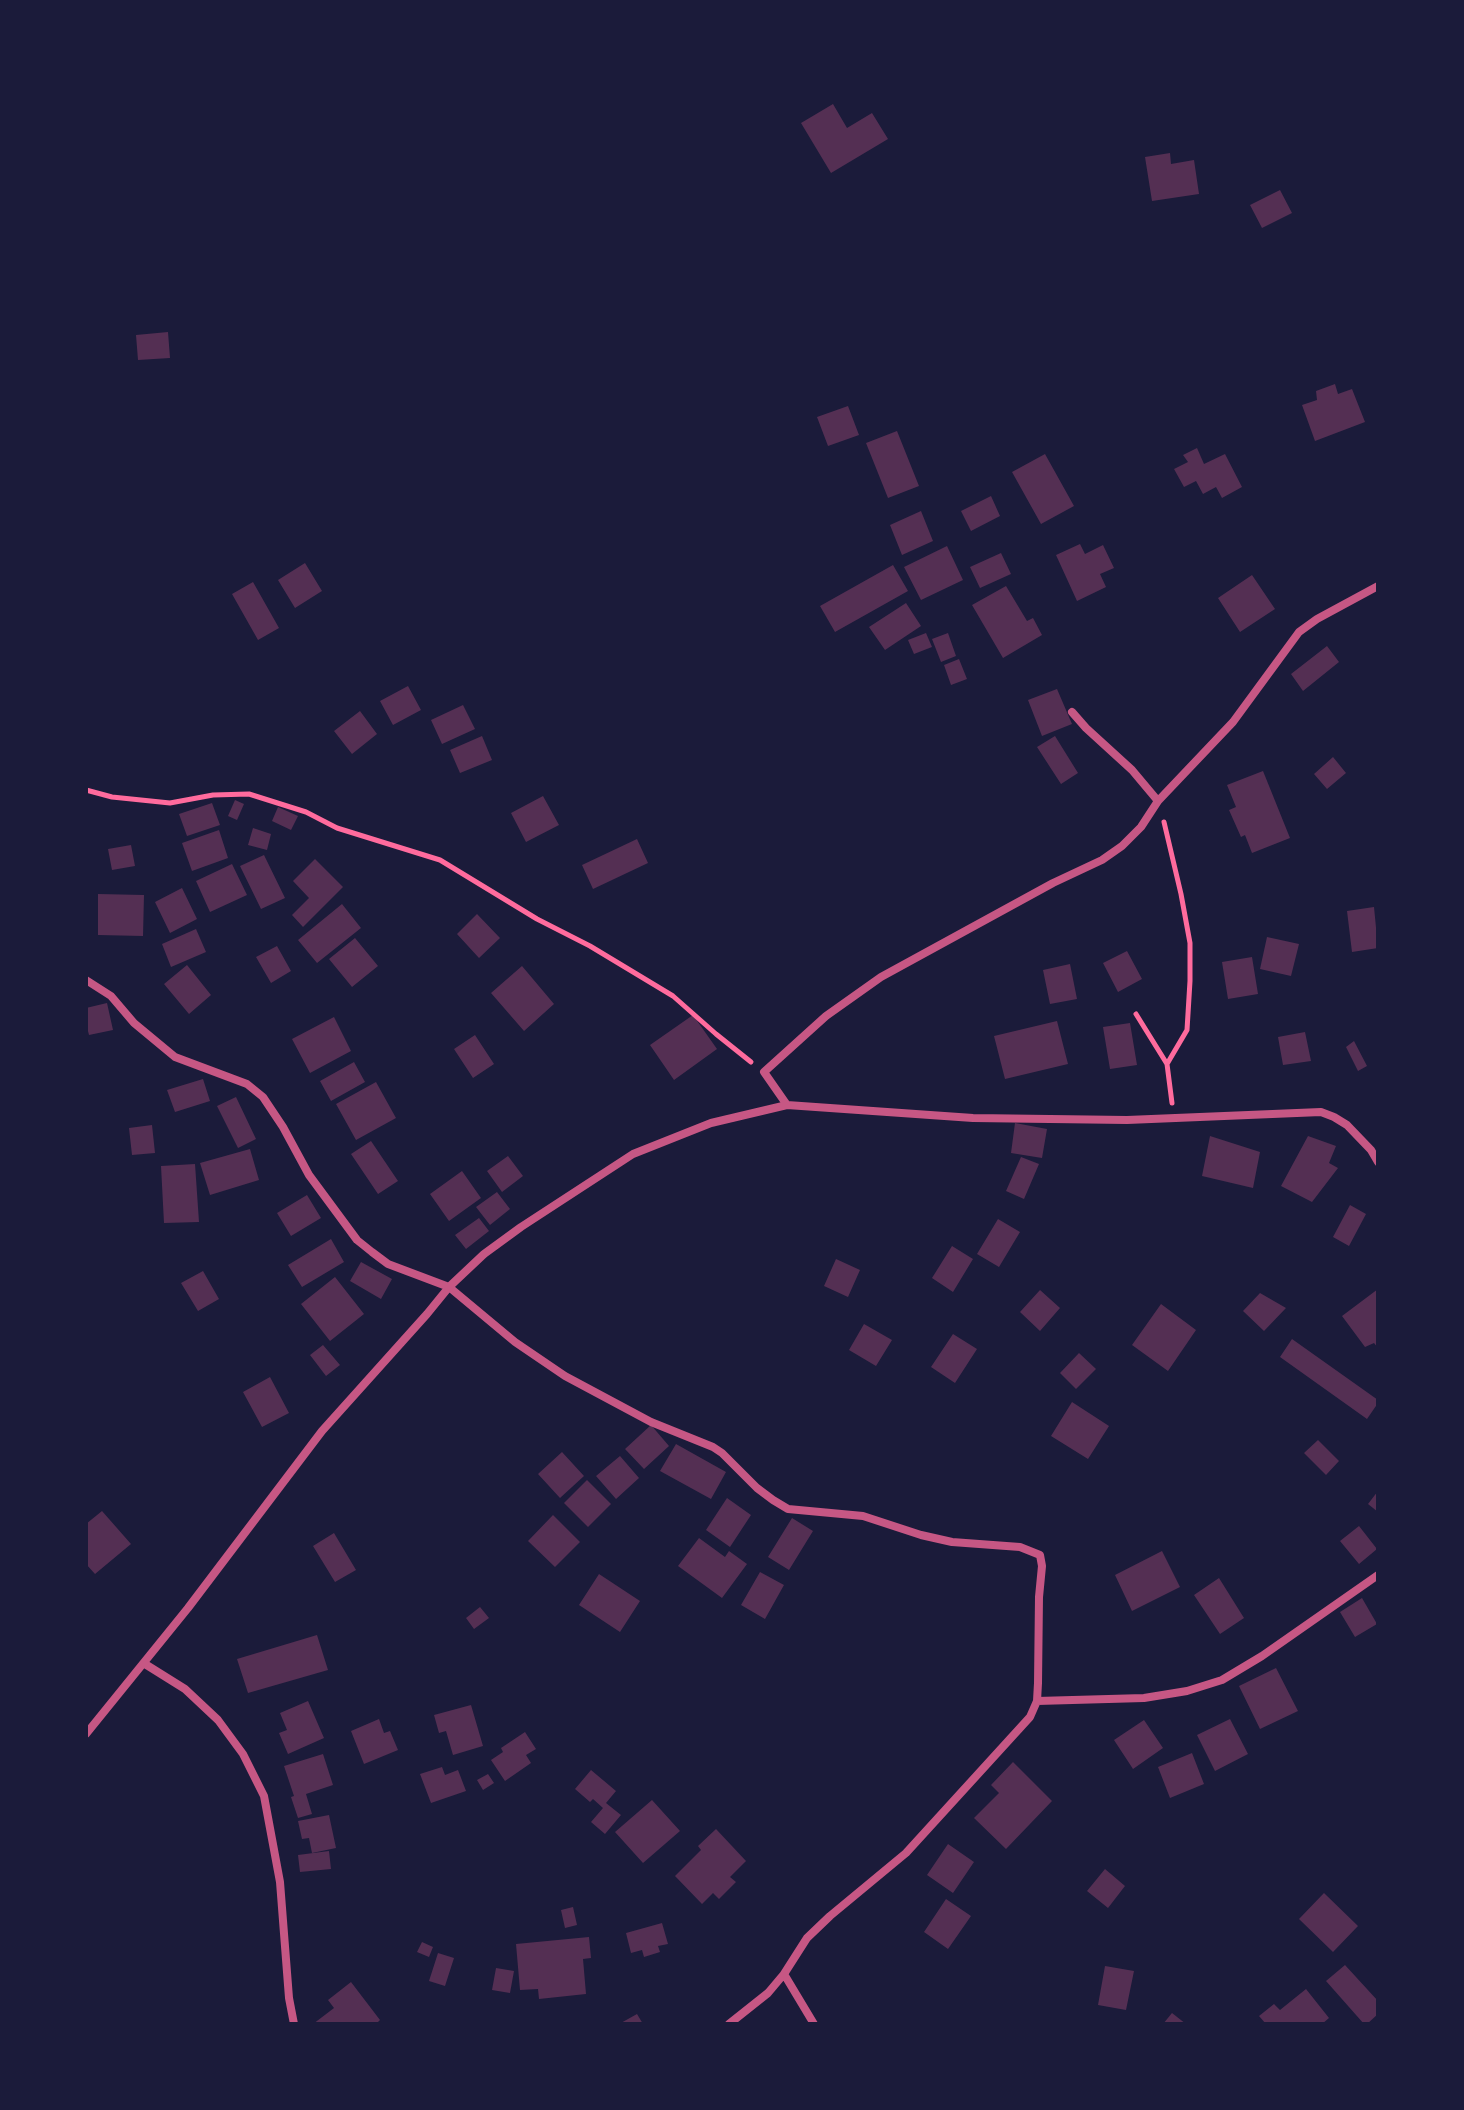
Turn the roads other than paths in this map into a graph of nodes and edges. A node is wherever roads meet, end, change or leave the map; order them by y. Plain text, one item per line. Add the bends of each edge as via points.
1 (1378, 586) edge
2 (1072, 712) dead end
3 (1158, 801) junction
4 (86, 980) edge
5 (787, 1105) junction
6 (1378, 1162) edge
7 (449, 1287) junction
8 (1378, 1575) edge
9 (145, 1664) junction
10 (1037, 1701) junction
11 (86, 1734) edge
12 (784, 1974) junction
13 (294, 2024) edge
14 (729, 2024) edge
15 (814, 2024) edge

1 - 3 street via 1299,632 1233,722
2 - 3 street
3 - 5 street via 1141,827 1102,860 881,977 826,1016 764,1072
4 - 7 street via 111,996 175,1057 247,1084 263,1097 309,1175 357,1240 388,1264
5 - 6 street via 973,1118 1127,1120 1321,1112 1347,1125
5 - 7 street via 711,1123 633,1154 521,1227
7 - 9 street via 322,1431
7 - 10 street via 565,1376 722,1453 757,1488 788,1509 863,1516 952,1542 1038,1553 1042,1566
8 - 10 street via 1222,1680 1144,1698
9 - 11 street
9 - 13 street via 185,1689 218,1720 264,1796 280,1882
10 - 12 street via 1030,1717 940,1817 807,1938
12 - 14 street
12 - 15 street

